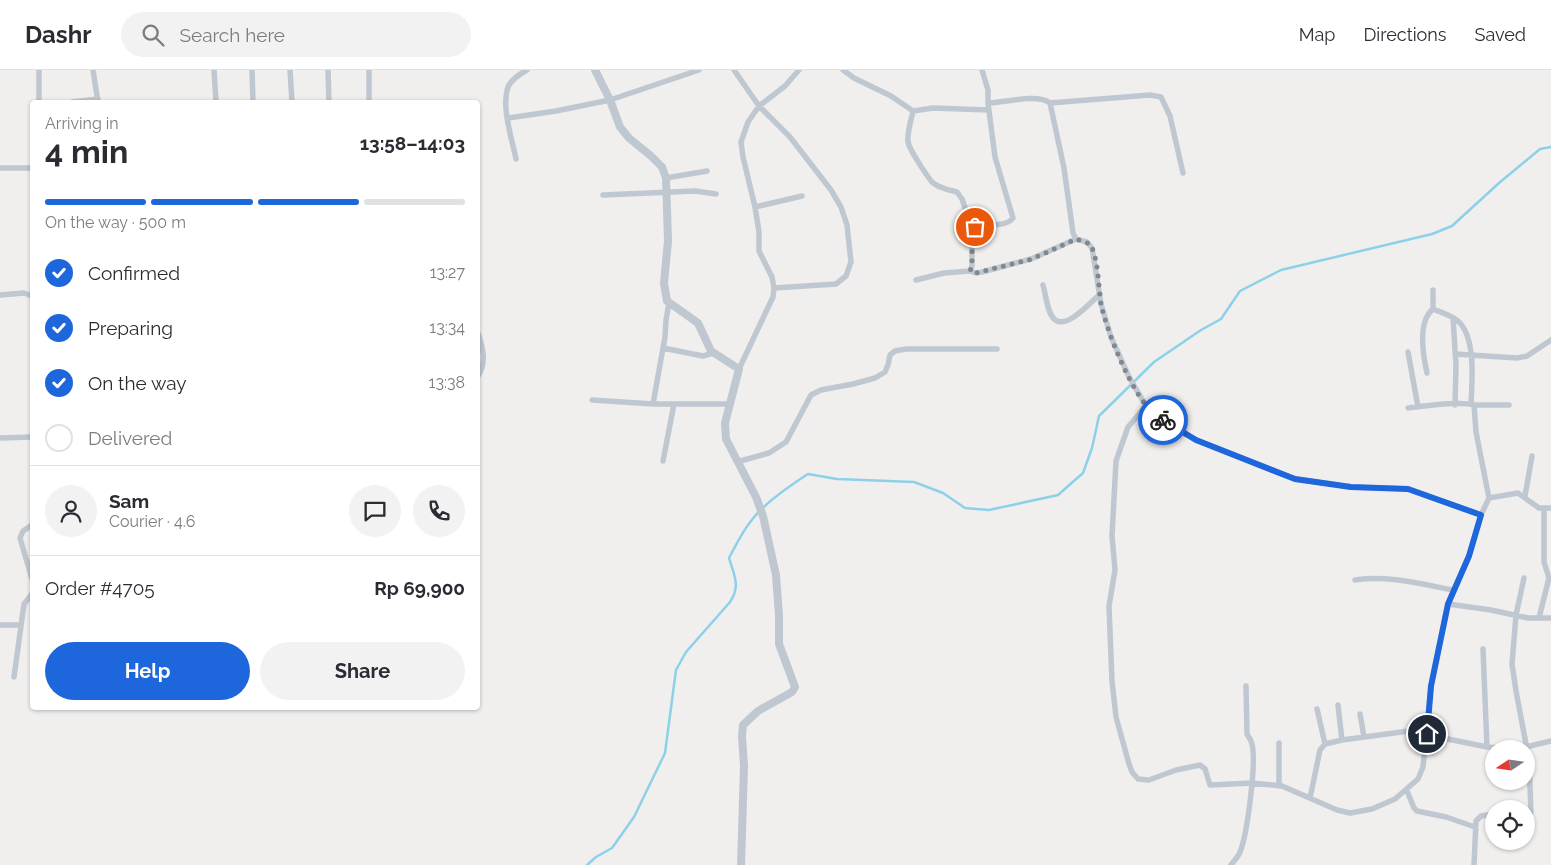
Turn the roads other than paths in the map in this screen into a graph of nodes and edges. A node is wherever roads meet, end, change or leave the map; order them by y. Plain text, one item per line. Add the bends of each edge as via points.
1 (38, 70) edge
2 (93, 70) edge
3 (214, 70) edge
4 (252, 70) edge
5 (290, 70) edge
6 (328, 70) edge
7 (369, 70) edge
8 (527, 70) edge
9 (595, 70) edge
10 (699, 70) edge
11 (734, 70) edge
12 (799, 70) edge
13 (844, 70) edge
14 (982, 70) edge
15 (39, 100) edge
16 (98, 100) edge
17 (216, 100) edge
18 (253, 100) edge
19 (292, 100) edge
20 (329, 100) edge
21 (369, 100) edge
22 (610, 100) junction
23 (1050, 103) junction
24 (759, 106) junction
25 (989, 106) junction
26 (913, 111) junction
27 (508, 118) junction
28 (516, 159) dead end
29 (0, 168) edge
30 (30, 168) edge
31 (707, 171) dead end
32 (1183, 173) dead end
33 (666, 178) junction
34 (667, 192) junction
35 (716, 194) dead end
36 (603, 196) dead end
37 (802, 196) dead end
38 (755, 207) junction
39 (972, 228) junction
40 (1076, 239) junction
41 (970, 271) junction
42 (916, 280) dead end
43 (1044, 285) dead end
44 (774, 288) junction
45 (1433, 290) dead end
46 (1100, 294) junction
47 (0, 295) edge
48 (30, 296) edge
49 (669, 303) junction
50 (1433, 309) junction
51 (1453, 318) junction
52 (480, 338) edge
53 (1551, 340) edge
54 (664, 348) junction
55 (997, 349) dead end
56 (1408, 352) dead end
57 (713, 353) junction
58 (1454, 354) junction
59 (1471, 356) junction
60 (739, 368) junction
61 (480, 372) edge
62 (1427, 373) dead end
63 (592, 400) dead end
64 (653, 404) junction
65 (674, 404) junction
66 (731, 404) junction
67 (1455, 405) junction
68 (1472, 405) junction
69 (1509, 405) dead end
70 (1146, 406) junction
71 (1418, 407) junction
72 (1408, 408) dead end
73 (30, 437) edge
74 (0, 438) edge
75 (1532, 456) dead end
76 (663, 461) dead end
77 (737, 462) junction
78 (1524, 496) junction
79 (1489, 498) junction
80 (1548, 509) edge
81 (1481, 515) junction
82 (30, 526) edge
83 (30, 572) edge
84 (1524, 578) dead end
85 (1355, 580) dead end
86 (1453, 590) junction
87 (30, 596) edge
88 (1448, 604) junction
89 (1516, 615) junction
90 (1539, 618) junction
91 (1551, 618) edge
92 (0, 625) edge
93 (20, 625) junction
94 (1483, 649) dead end
95 (14, 677) dead end
96 (1246, 686) dead end
97 (1338, 705) dead end
98 (1317, 709) dead end
99 (1360, 714) dead end
100 (1427, 734) junction
101 (1364, 737) junction
102 (1342, 740) junction
103 (1486, 740) edge
104 (1525, 740) edge
105 (1551, 741) edge
106 (1279, 743) dead end
107 (1325, 744) junction
108 (1535, 745) edge
109 (1485, 747) edge
110 (1252, 783) junction
111 (1279, 786) junction
112 (1407, 790) junction
113 (1310, 798) junction
114 (1485, 815) edge
115 (1475, 827) junction
116 (741, 865) edge
117 (1231, 865) edge
118 (1474, 865) edge

1 - 15 street
2 - 16 street
3 - 17 street
4 - 18 street
5 - 19 street
6 - 20 street
7 - 21 street
8 - 27 street via 508,86
9 - 22 street
10 - 22 street
11 - 24 street
12 - 24 street via 785,86
13 - 26 street
14 - 25 street
22 - 27 street
22 - 33 street via 620,127 662,167
23 - 25 street via 1044,99 1033,99
23 - 32 street via 1150,95 1161,97 1170,116
23 - 40 street via 1064,168 1070,223
24 - 38 street via 748,122 741,142
24 - 44 street via 790,137 837,199 847,225 852,262 846,276 836,284
25 - 26 street
25 - 39 street via 995,156 1013,218 1009,222
26 - 39 street via 908,141 911,150 932,182 957,192
27 - 28 street
29 - 30 street
31 - 33 street
33 - 34 street
34 - 35 street
34 - 36 street
34 - 49 street via 668,242 664,283
37 - 38 street
38 - 44 street via 760,255 771,272
39 - 41 street
40 - 41 street via 1032,259 982,272
40 - 46 street via 1087,242 1092,248
41 - 42 street
43 - 46 street via 1050,313 1059,322 1076,316
44 - 60 street
45 - 50 street
46 - 70 street via 1108,329
47 - 48 street via 24,293
49 - 54 street
49 - 57 street via 698,324
50 - 51 street
50 - 62 street via 1424,322 1423,354
51 - 58 street
51 - 59 street via 1466,331
52 - 61 street via 484,351
53 - 59 street via 1532,353 1517,358
54 - 57 street via 703,356
54 - 64 street
55 - 77 street via 895,351 890,355 885,372 875,378 821,390 811,396 786,442 769,452
56 - 71 street
57 - 60 street
58 - 59 street
58 - 67 street
59 - 68 street
60 - 66 street
63 - 64 street
64 - 65 street
65 - 66 street
65 - 76 street
66 - 77 street via 725,432
67 - 68 street
67 - 71 street
68 - 69 street
68 - 79 street
70 - 81 street via 1196,440 1295,479 1351,487 1408,489
70 - 110 street via 1135,417 1124,437 1114,480 1114,570 1109,606 1113,698 1125,752 1135,777 1142,780 1200,765 1205,769 1210,785
71 - 72 street
73 - 74 street
75 - 78 street
77 - 116 street via 763,516 776,575 779,644 795,686 792,692 758,711 743,726
78 - 79 street via 1514,494
78 - 80 street via 1535,505
79 - 81 street
80 - 90 street via 1544,562 1549,578
81 - 86 street via 1469,556
82 - 83 street via 20,538
84 - 89 street
85 - 86 street via 1388,578
86 - 88 street
87 - 93 street via 24,604
88 - 89 street
88 - 100 street via 1431,686
89 - 90 street
89 - 104 street via 1512,664
90 - 91 street
92 - 93 street
93 - 95 street
94 - 103 street
96 - 110 street
97 - 102 street
98 - 107 street
99 - 101 street
100 - 101 street via 1410,731
100 - 109 street
100 - 112 street via 1423,767 1418,779
101 - 102 street
102 - 107 street
105 - 108 street
106 - 111 street
107 - 113 street via 1320,750
110 - 111 street
110 - 117 street via 1246,830 1240,852
111 - 113 street
112 - 113 street via 1383,805 1350,813
112 - 115 street via 1417,810
114 - 115 street via 1477,818
115 - 118 street

